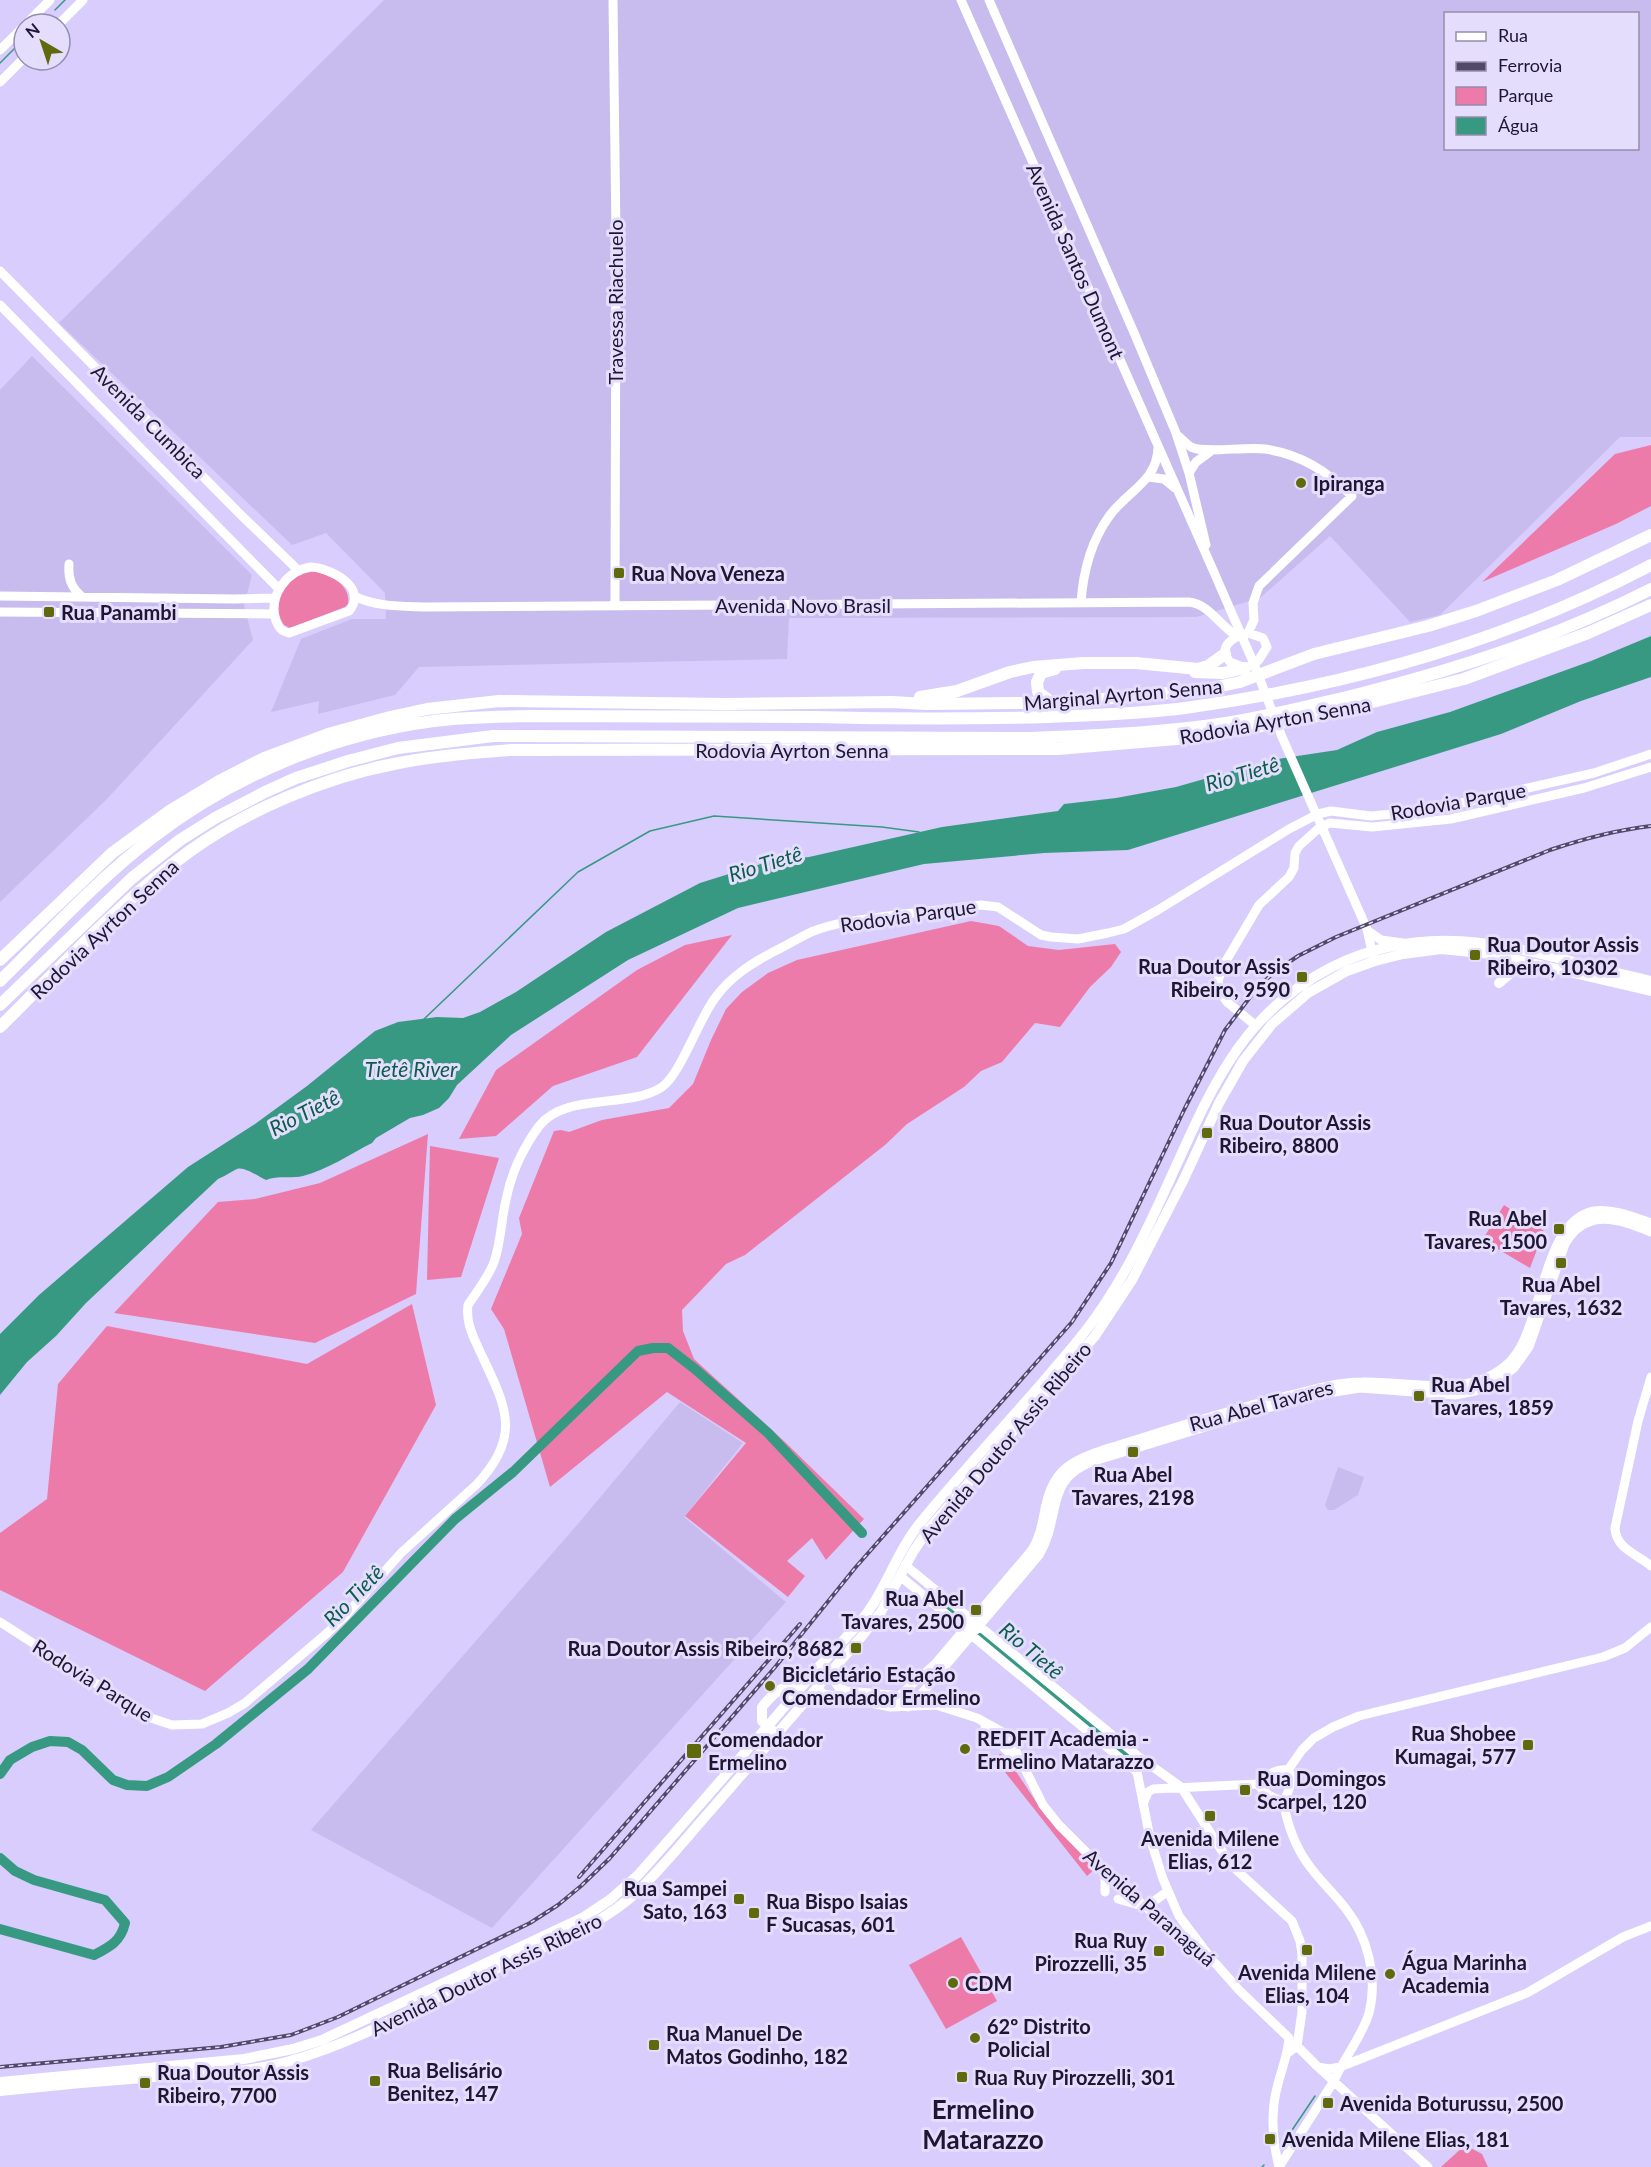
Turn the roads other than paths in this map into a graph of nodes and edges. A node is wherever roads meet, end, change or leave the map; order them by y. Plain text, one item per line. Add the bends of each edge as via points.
1 (50, 0) edge
2 (83, 0) edge
3 (613, 0) edge
4 (961, 0) edge
5 (989, 0) edge
6 (38, 12) edge
7 (71, 12) edge
8 (12, 38) edge
9 (0, 50) edge
10 (12, 70) edge
11 (0, 82) edge
12 (0, 271) edge
13 (0, 305) edge
14 (1176, 433) junction
15 (1158, 446) junction
16 (1211, 451) junction
17 (1189, 473) junction
18 (1148, 477) junction
19 (1178, 491) junction
20 (1196, 522) junction
21 (1651, 535) edge
22 (69, 564) dead end
23 (1651, 565) edge
24 (299, 571) junction
25 (1651, 589) edge
26 (276, 593) junction
27 (0, 596) edge
28 (354, 596) junction
29 (82, 597) junction
30 (1081, 603) junction
31 (385, 605) junction
32 (615, 605) junction
33 (1651, 605) edge
34 (349, 610) junction
35 (1254, 611) junction
36 (0, 612) edge
37 (274, 614) junction
38 (1214, 618) junction
39 (1248, 633) junction
40 (1237, 636) junction
41 (1264, 639) junction
42 (1225, 651) junction
43 (1245, 668) junction
44 (1050, 701) junction
45 (635, 702) junction
46 (892, 702) junction
47 (806, 717) junction
48 (1651, 754) edge
49 (1651, 767) edge
50 (1368, 930) junction
51 (1408, 943) junction
52 (1514, 954) junction
53 (1373, 956) junction
54 (0, 960) edge
55 (0, 981) edge
56 (1651, 981) edge
57 (1499, 983) dead end
58 (1651, 991) edge
59 (0, 1005) edge
60 (1253, 1023) junction
61 (0, 1027) edge
62 (1216, 1082) junction
63 (1219, 1103) junction
64 (1651, 1223) edge
65 (1651, 1232) edge
66 (1651, 1377) edge
67 (900, 1562) junction
68 (1651, 1566) edge
69 (900, 1576) junction
70 (0, 1622) edge
71 (1651, 1627) edge
72 (972, 1628) junction
73 (819, 1667) junction
74 (830, 1674) junction
75 (932, 1674) junction
76 (802, 1686) junction
77 (817, 1689) junction
78 (899, 1696) junction
79 (918, 1698) junction
80 (936, 1705) junction
81 (891, 1707) junction
82 (908, 1707) junction
83 (768, 1727) junction
84 (777, 1734) junction
85 (1139, 1757) junction
86 (1288, 1770) junction
87 (1137, 1772) junction
88 (1258, 1784) junction
89 (1180, 1787) junction
90 (1283, 1800) junction
91 (1143, 1804) junction
92 (1106, 1871) junction
93 (1168, 1891) junction
94 (1105, 1892) dead end
95 (1118, 1899) dead end
96 (1146, 1907) junction
97 (1651, 1926) edge
98 (1216, 1964) junction
99 (1300, 2036) junction
100 (1289, 2038) junction
101 (1297, 2046) junction
102 (1288, 2053) junction
103 (246, 2064) junction
104 (1318, 2067) junction
105 (1340, 2067) junction
106 (1334, 2081) junction
107 (0, 2082) edge
108 (0, 2091) edge
109 (1279, 2167) edge
110 (1428, 2167) edge

1 - 6 street
2 - 7 street
3 - 32 street, Travessa Riachuelo
4 - 15 street, Avenida Santos Dumont
5 - 14 street, Avenida Santos Dumont
8 - 9 street
10 - 11 street
12 - 24 street, Avenida Cumbica
13 - 26 street, Avenida Cumbica
14 - 16 street via 1192,447
14 - 17 street, Avenida Santos Dumont
15 - 18 street via 1157,462
15 - 19 street, Avenida Santos Dumont
16 - 17 street
16 - 35 street via 1256,448 1281,452 1323,470 1352,496 1263,581 1255,592
17 - 20 street, Avenida Santos Dumont
18 - 19 street via 1164,479
18 - 30 street via 1102,528 1089,557
19 - 20 street, Avenida Santos Dumont
20 - 50 street via 1282,737
21 - 44 highway, Marginal Ayrton Senna via 1557,580 1476,611 1314,654 1240,682 1202,690
22 - 29 street via 69,579
23 - 47 highway, Rodovia Ayrton Senna via 1564,606 1446,652 1340,680 1258,696 1115,714 982,719
24 - 26 street
24 - 28 street via 311,567 332,572 347,582
25 - 59 highway, Rodovia Ayrton Senna via 1519,646 1450,670 1225,723 1112,735 1031,738 493,736 368,756 265,792 180,840 132,878
26 - 29 street
26 - 37 street
27 - 29 street
28 - 31 street, Avenida Novo Brasil
28 - 34 street
30 - 32 street, Avenida Novo Brasil
30 - 38 street, Avenida Novo Brasil via 1190,602 1208,609
31 - 32 street, Avenida Novo Brasil
31 - 34 street, Avenida Novo Brasil
33 - 61 highway, Rodovia Ayrton Senna via 1464,679 1305,719 1188,738 1058,749 511,750 392,764 280,801 192,849 126,904
34 - 37 street via 289,633 280,629
35 - 39 street
35 - 41 street
36 - 37 street
38 - 40 street, Avenida Novo Brasil
38 - 42 street
39 - 40 street
39 - 41 street
40 - 42 street
41 - 43 street via 1267,647 1263,656
42 - 43 street via 1230,662
42 - 46 highway via 1208,666 1198,669 1136,663 1033,667 957,691
43 - 44 highway via 1208,674 1115,666 1050,670 1041,674 1036,686
44 - 46 highway, Marginal Ayrton Senna
45 - 46 highway, Marginal Ayrton Senna
45 - 47 highway via 661,708
45 - 54 highway via 499,701 427,709 355,726 279,752 198,793 132,837
47 - 55 highway, Rodovia Ayrton Senna via 472,718 399,728 310,752 237,783 174,821 126,860
48 - 70 street, Rodovia Parque via 1594,773 1426,811 1371,816 1331,811 1318,814 1158,910 1108,933 1078,939 1041,935 998,907 981,905 836,924 751,964 715,998 664,1086 557,1112 538,1128 512,1176 494,1262 468,1305 472,1334 504,1407 506,1431 500,1453 487,1474 401,1553 345,1616 286,1670 228,1713 202,1724 172,1725 148,1717
49 - 60 street via 1584,788 1451,819 1372,827 1330,823 1320,827 1299,846 1289,877 1259,905 1223,966 1218,987 1227,1002
50 - 51 street via 1382,941
50 - 53 street
51 - 52 main road, Avenida Doutor Assis Ribeiro via 1460,940
51 - 53 main road, Avenida Doutor Assis Ribeiro
52 - 53 main road, Avenida Doutor Assis Ribeiro via 1441,950
52 - 56 main road, Avenida Doutor Assis Ribeiro
52 - 57 main road via 1513,971
52 - 58 main road, Avenida Doutor Assis Ribeiro
53 - 60 main road, Avenida Doutor Assis Ribeiro via 1333,967 1308,980
53 - 63 main road, Avenida Doutor Assis Ribeiro via 1324,982 1286,1010 1257,1040
60 - 62 main road, Avenida Doutor Assis Ribeiro
62 - 63 main road
62 - 67 main road, Avenida Doutor Assis Ribeiro via 1129,1264 1108,1299 1082,1336 923,1518 904,1544
63 - 67 main road, Avenida Doutor Assis Ribeiro via 1183,1181 1114,1310 1080,1355
64 - 72 street, Rua Abel Tavares via 1620,1213 1594,1211 1568,1228 1555,1249 1518,1352 1498,1371 1479,1381 1456,1385 1361,1382 1324,1386 1077,1460 1053,1481 1032,1550
65 - 72 street, Rua Abel Tavares via 1607,1219 1590,1222 1573,1233 1565,1244 1529,1347 1507,1375 1484,1388 1455,1395 1368,1388 1321,1394 1079,1467 1059,1488 1048,1538 1040,1555
66 - 68 street via 1628,1464 1616,1536
67 - 69 main road, Avenida Doutor Assis Ribeiro
67 - 72 street
67 - 73 main road, Avenida Doutor Assis Ribeiro via 866,1615
69 - 72 street
69 - 74 main road, Avenida Doutor Assis Ribeiro via 881,1612
71 - 86 street via 1625,1648 1589,1660 1359,1716 1314,1738
72 - 75 street, Rua Abel Tavares
72 - 85 street
72 - 87 street
73 - 76 main road, Avenida Doutor Assis Ribeiro
73 - 77 main road
74 - 77 main road, Avenida Doutor Assis Ribeiro
74 - 78 street, Avenida Paranaguá via 843,1690
75 - 78 street, Rua Abel Tavares
75 - 79 street, Rua Abel Tavares
76 - 83 main road, Avenida Doutor Assis Ribeiro
76 - 83 main road via 780,1688 766,1702 761,1716
77 - 81 street, Avenida Paranaguá via 824,1694
77 - 84 main road, Avenida Doutor Assis Ribeiro
78 - 79 street, Avenida Paranaguá
78 - 81 street, Rua Abel Tavares
79 - 80 street, Avenida Paranaguá
79 - 82 street, Rua Abel Tavares
80 - 82 street, Avenida Paranaguá
80 - 92 street, Avenida Paranaguá via 982,1722 1001,1739 1024,1768 1049,1813
81 - 82 street, Avenida Paranaguá
83 - 84 main road
83 - 103 main road, Avenida Doutor Assis Ribeiro via 639,1875 584,1917 322,2040
84 - 103 main road, Avenida Doutor Assis Ribeiro via 678,1849 638,1891 607,1915 326,2050 281,2063
85 - 87 street
85 - 89 street
86 - 88 street via 1269,1775
86 - 90 street via 1291,1779
87 - 91 street
88 - 89 street
88 - 90 street via 1261,1790
89 - 91 street via 1153,1789 1146,1794
89 - 99 street via 1231,1865 1287,1916 1297,1932 1303,1974
90 - 105 street via 1300,1851 1354,1920 1367,1951 1373,1988 1369,2013
91 - 93 street
92 - 94 street
92 - 96 street, Avenida Paranaguá
93 - 96 street
93 - 98 street via 1179,1916
95 - 96 street
96 - 98 street, Avenida Paranaguá
97 - 105 street via 1623,1937 1527,1992
98 - 100 street, Avenida Paranaguá
99 - 100 street
99 - 101 street
100 - 102 street
101 - 102 street
101 - 104 street
102 - 109 street via 1273,2112
103 - 107 main road, Avenida Doutor Assis Ribeiro
103 - 108 main road, Avenida Doutor Assis Ribeiro via 211,2074
104 - 105 street
104 - 106 street
105 - 106 street
106 - 109 street
106 - 110 street

